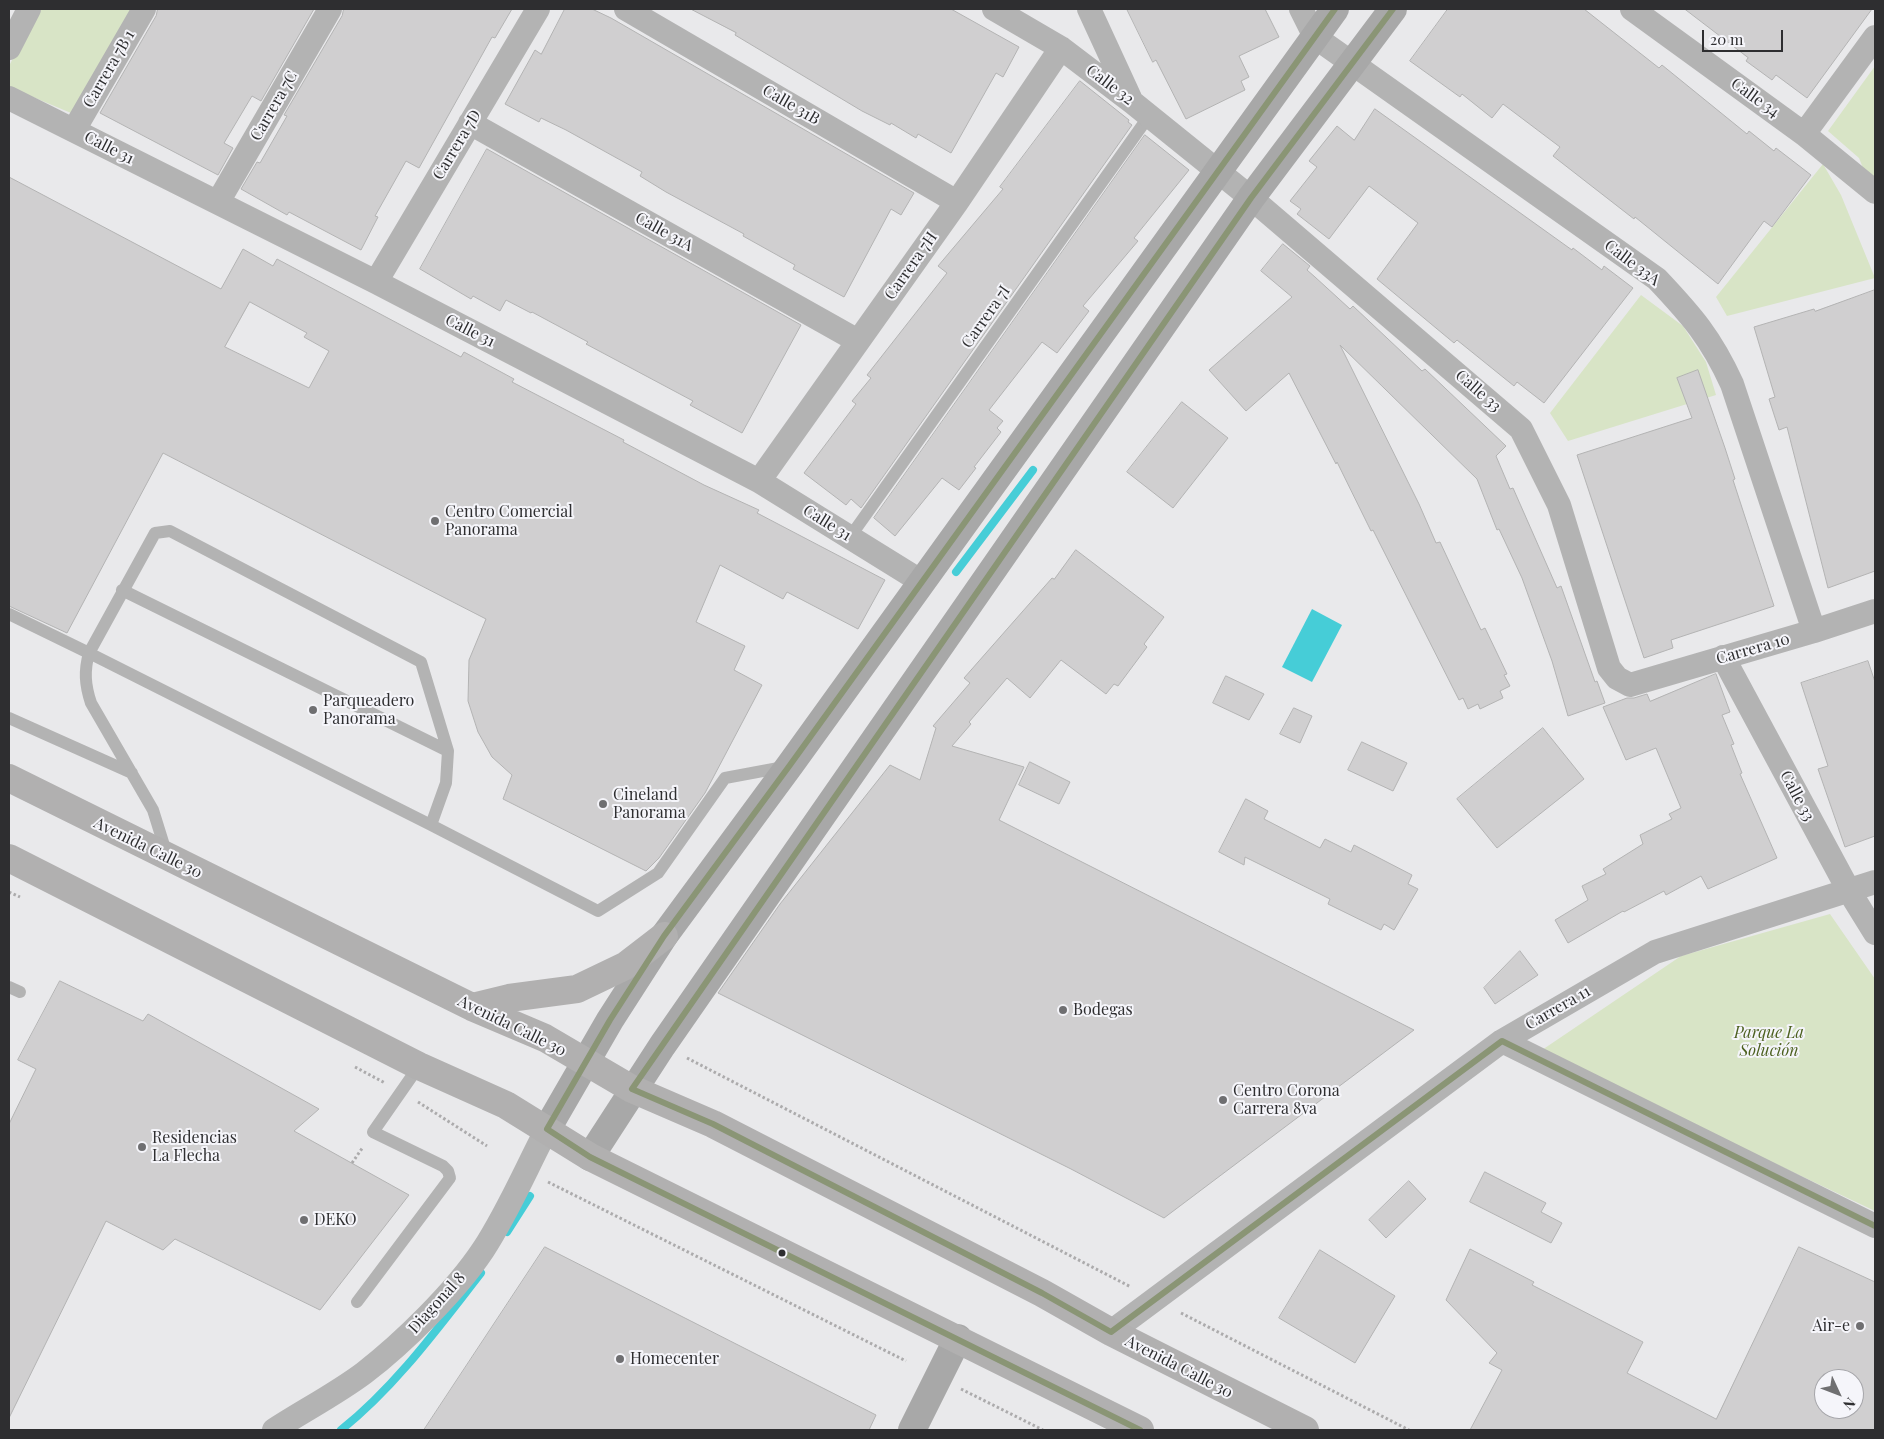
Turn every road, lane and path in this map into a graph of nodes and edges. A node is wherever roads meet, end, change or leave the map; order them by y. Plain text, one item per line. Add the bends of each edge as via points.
1 (29, 9) edge
2 (144, 9) edge
3 (330, 9) edge
4 (538, 9) edge
5 (626, 9) edge
6 (994, 9) edge
7 (1089, 9) edge
8 (1301, 9) edge
9 (1335, 9) edge
10 (1392, 9) edge
11 (1644, 12) edge
12 (1315, 37) junction
13 (1875, 37) edge
14 (9, 48) edge
15 (1061, 48) junction
16 (1353, 64) junction
17 (9, 98) edge
18 (1140, 109) junction
19 (470, 123) junction
20 (74, 130) junction
21 (1804, 134) junction
22 (1218, 172) junction
23 (1875, 192) edge
24 (1251, 198) junction
25 (218, 202) junction
26 (957, 202) junction
27 (376, 282) junction
28 (858, 341) junction
29 (759, 481) junction
30 (850, 537) junction
31 (922, 582) junction
32 (122, 590) junction
33 (1875, 611) edge
34 (9, 614) edge
35 (1814, 631) junction
36 (89, 653) junction
37 (1723, 657) junction
38 (1630, 685) joint
39 (9, 718) edge
40 (448, 751) junction
41 (790, 765) junction
42 (132, 773) junction
43 (9, 778) edge
44 (431, 825) junction
45 (9, 858) edge
46 (168, 858) junction
47 (1875, 882) edge
48 (1848, 891) junction
49 (9, 892) edge
50 (25, 899) dead end
51 (1875, 932) edge
52 (664, 936) junction
53 (472, 1007) junction
54 (1502, 1041) junction
55 (684, 1057) dead end
56 (586, 1063) junction
57 (351, 1065) dead end
58 (419, 1066) junction
59 (632, 1090) junction
60 (402, 1091) junction
61 (546, 1129) junction
62 (487, 1146) dead end
63 (590, 1158) junction
64 (541, 1178) dead end
65 (1875, 1226) edge
66 (1136, 1289) dead end
67 (357, 1302) dead end
68 (1175, 1310) dead end
69 (1111, 1332) junction
70 (958, 1338) junction
71 (906, 1361) dead end
72 (952, 1384) dead end
73 (274, 1430) edge
74 (912, 1430) edge
75 (1043, 1430) edge
76 (1140, 1430) edge
77 (1305, 1430) edge
78 (1409, 1430) edge

1 - 14 street
2 - 20 street, Carrera 7B 1
3 - 25 street, Carrera 7C
4 - 19 street, Carrera 7D
5 - 26 street, Calle 31B
6 - 15 street, Calle 32
7 - 18 street
8 - 12 street, Calle 33A
9 - 12 street
10 - 16 street
11 - 21 street, Calle 34
12 - 16 street, Calle 33A
12 - 22 street
13 - 21 street
15 - 18 street, Calle 32
15 - 26 street, Carrera 7H
16 - 24 street
16 - 35 street, Calle 33A via 1657,279 1696,320 1718,354 1732,384
17 - 20 street, Calle 31
18 - 22 street, Calle 32
18 - 30 lane, Carrera 7I
19 - 27 street, Carrera 7D
19 - 28 street, Calle 31A
20 - 25 street, Calle 31
21 - 23 street, Calle 34
22 - 24 street, Calle 33
22 - 31 street
24 - 38 street, Calle 33 via 1521,429 1558,505 1610,668 1617,678
24 - 59 street
25 - 27 street, Calle 31
26 - 28 street, Carrera 7H
27 - 29 street, Calle 31
28 - 29 street, Carrera 7H
29 - 30 street, Calle 31
30 - 31 street, Calle 31
31 - 41 street
32 - 36 lane
32 - 40 lane
32 - 40 lane via 156,533 170,530 416,657 424,667
33 - 35 street, Carrera 10
34 - 36 lane
35 - 37 street, Carrera 10
36 - 42 lane via 85,670 90,703
36 - 44 lane
37 - 38 street, Carrera 10
37 - 48 street, Calle 33
39 - 42 lane
40 - 44 lane via 446,784
41 - 44 lane via 726,778 658,873 598,911
41 - 52 street
42 - 46 lane via 153,810
43 - 46 highway, Avenida Calle 30
45 - 58 highway
46 - 53 highway, Avenida Calle 30
47 - 48 street, Carrera 11
48 - 51 street, Calle 33
48 - 54 street, Carrera 11 via 1655,952
49 - 50 path
52 - 53 highway via 625,966 577,988
52 - 56 street
53 - 56 highway, Avenida Calle 30 via 545,1038
54 - 65 street
54 - 69 street, Carrera 11
55 - 66 path
56 - 59 highway, Avenida Calle 30
56 - 61 street
57 - 60 path
58 - 60 lane
58 - 61 highway via 506,1105
59 - 63 street
59 - 69 highway, Avenida Calle 30 via 713,1124 1042,1293
60 - 62 path
60 - 67 lane via 373,1132 443,1166 450,1178
61 - 63 highway
61 - 73 street, Diagonal 8 via 518,1189 482,1251 450,1291 410,1334 363,1374
63 - 70 highway
64 - 71 path
68 - 78 path
69 - 77 highway, Avenida Calle 30
70 - 74 street
70 - 76 highway
72 - 75 path

